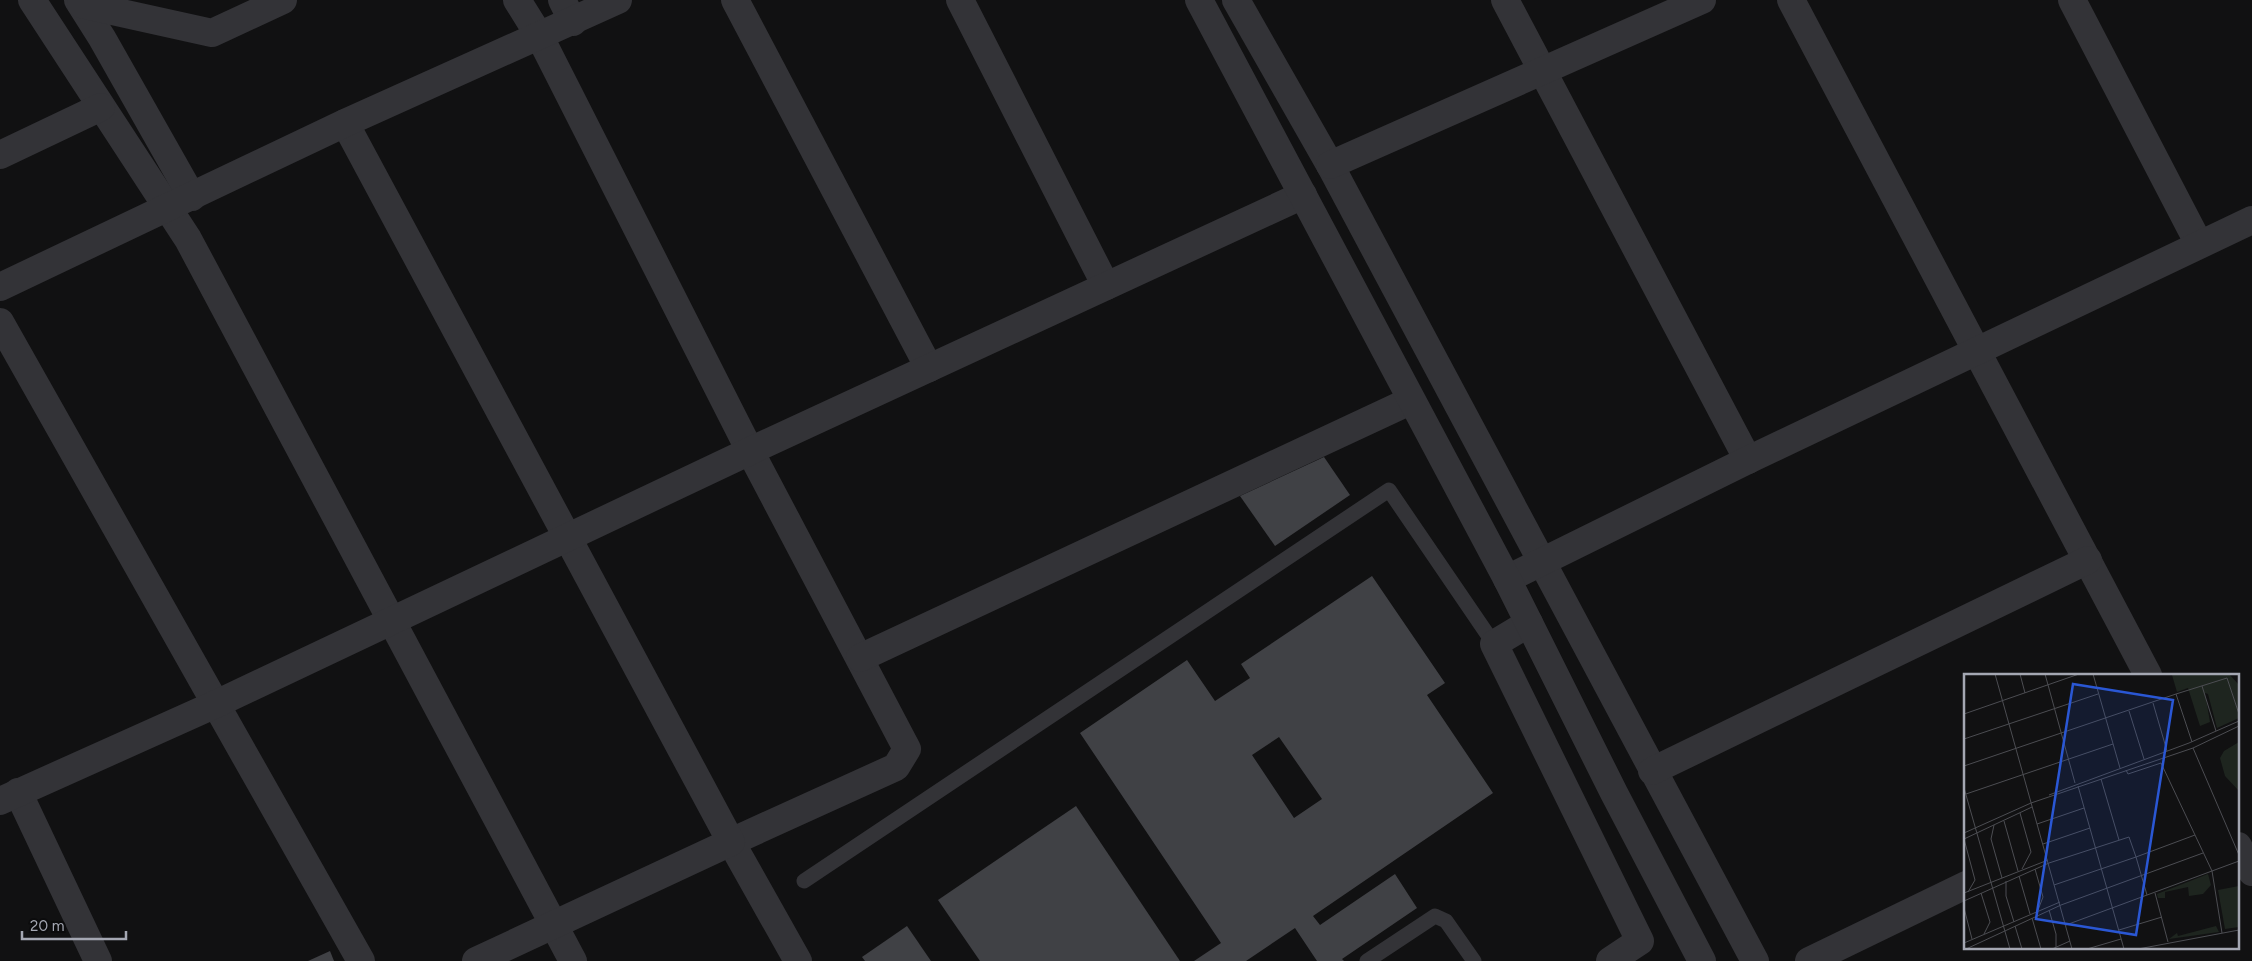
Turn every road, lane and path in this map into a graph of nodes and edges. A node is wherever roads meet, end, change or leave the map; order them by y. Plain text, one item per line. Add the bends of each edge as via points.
1 (32, 0) edge
2 (283, 0) edge
3 (517, 0) edge
4 (618, 0) edge
5 (735, 0) edge
6 (960, 0) edge
7 (1199, 0) edge
8 (1236, 0) edge
9 (1505, 0) edge
10 (1702, 0) edge
11 (1791, 0) edge
12 (2072, 0) edge
13 (80, 2) edge
14 (567, 11) edge
15 (540, 37) junction
16 (1541, 70) junction
17 (101, 106) junction
18 (345, 123) junction
19 (0, 155) edge
20 (1330, 165) junction
21 (1303, 194) junction
22 (181, 203) junction
23 (2252, 220) edge
24 (2199, 244) junction
25 (1106, 286) junction
26 (0, 287) edge
27 (0, 322) edge
28 (1977, 353) junction
29 (929, 368) junction
30 (1410, 401) junction
31 (750, 451) junction
32 (1748, 460) junction
33 (567, 539) junction
34 (2088, 560) junction
35 (1542, 562) junction
36 (1506, 579) junction
37 (390, 622) junction
38 (1529, 623) junction
39 (1494, 644) junction
40 (860, 658) junction
41 (2147, 674) edge
42 (216, 704) junction
43 (1652, 771) junction
44 (9, 797) edge
45 (731, 842) junction
46 (2240, 850) edge
47 (2252, 872) edge
48 (804, 881) dead end
49 (1964, 886) edge
50 (553, 926) junction
51 (98, 961) edge
52 (361, 961) edge
53 (476, 961) edge
54 (573, 961) edge
55 (798, 961) edge
56 (1367, 961) edge
57 (1474, 961) edge
58 (1610, 961) edge
59 (1702, 961) edge
60 (1755, 961) edge
61 (1809, 961) edge

1 - 17 street
2 - 13 street via 212,33
3 - 15 street
4 - 14 street
5 - 29 street
6 - 25 street
7 - 21 street
8 - 20 street
9 - 16 street
10 - 16 street
11 - 28 street
12 - 24 street
13 - 22 street via 102,38
14 - 15 street
15 - 18 street
15 - 31 street
16 - 20 street
16 - 32 street
17 - 19 street
17 - 22 street
18 - 22 street
18 - 33 street
20 - 35 street
21 - 25 street
21 - 30 street
22 - 26 street
22 - 37 street
23 - 24 street
24 - 28 street
25 - 29 street
27 - 42 street
28 - 32 street
28 - 34 street
29 - 31 street
30 - 36 street
30 - 40 street
31 - 33 street
31 - 40 street
32 - 35 street
33 - 37 street
33 - 45 street
34 - 41 street
34 - 43 street
35 - 36 street
35 - 43 street
36 - 38 street
37 - 42 street
37 - 50 street
38 - 39 street
38 - 59 street
39 - 48 lane via 1389,490
39 - 58 street via 1640,941
40 - 45 street via 907,749 896,766
42 - 44 street
42 - 52 street
43 - 60 street
44 - 51 street
45 - 50 street
45 - 55 street
46 - 47 street
49 - 61 street
50 - 53 street
50 - 54 street
56 - 57 lane via 1434,916 1446,921

